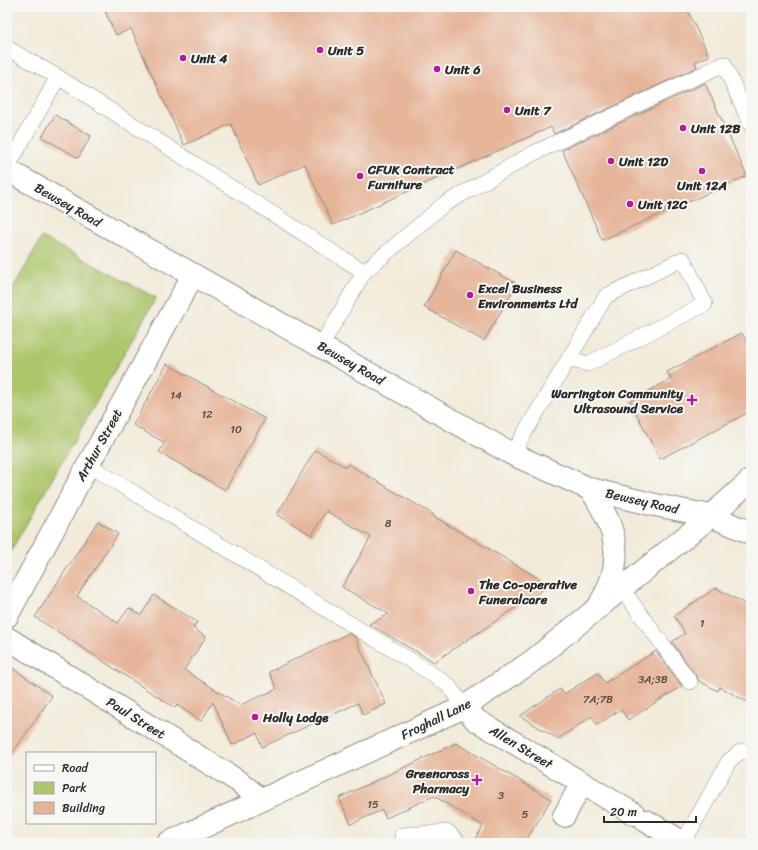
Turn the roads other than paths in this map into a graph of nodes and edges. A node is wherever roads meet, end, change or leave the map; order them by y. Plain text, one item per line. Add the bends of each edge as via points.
1 (7, 48) edge
2 (58, 77) junction
3 (751, 124) edge
4 (8, 174) edge
5 (364, 272) junction
6 (193, 275) junction
7 (322, 346) junction
8 (569, 359) junction
9 (512, 454) junction
10 (88, 465) junction
11 (751, 480) edge
12 (590, 489) junction
13 (711, 516) junction
14 (751, 533) edge
15 (617, 583) junction
16 (7, 616) edge
17 (7, 638) edge
18 (690, 682) dead end
19 (464, 707) junction
20 (751, 750) edge
21 (582, 783) junction
22 (262, 800) junction
23 (564, 816) dead end
24 (402, 835) dead end
25 (168, 843) edge
26 (459, 843) edge
27 (684, 843) edge

1 - 2 lane
2 - 4 lane
2 - 5 lane
3 - 5 lane via 724,64 532,154 443,205
4 - 6 street, Bewsey Road
5 - 7 lane
6 - 7 street, Bewsey Road
6 - 10 street, Arthur Street
7 - 9 street, Bewsey Road
8 - 8 lane via 606,296 683,259 705,304 588,364
8 - 9 lane
9 - 12 street, Bewsey Road
10 - 16 street, Arthur Street
10 - 19 lane via 423,668 448,685
11 - 13 street
12 - 13 street, Bewsey Road
12 - 15 street via 606,515 612,533 616,548
13 - 14 street, Bewsey Road
13 - 15 street
15 - 18 lane
15 - 19 street, Froghall Lane via 607,592 596,610 531,662
17 - 22 street, Paul Street via 238,781
19 - 21 street, Allen Street via 476,720
19 - 22 street, Froghall Lane
20 - 27 lane via 740,752 729,761
21 - 23 street
21 - 27 street, Allen Street
22 - 25 street, Froghall Lane
24 - 26 lane via 448,832

